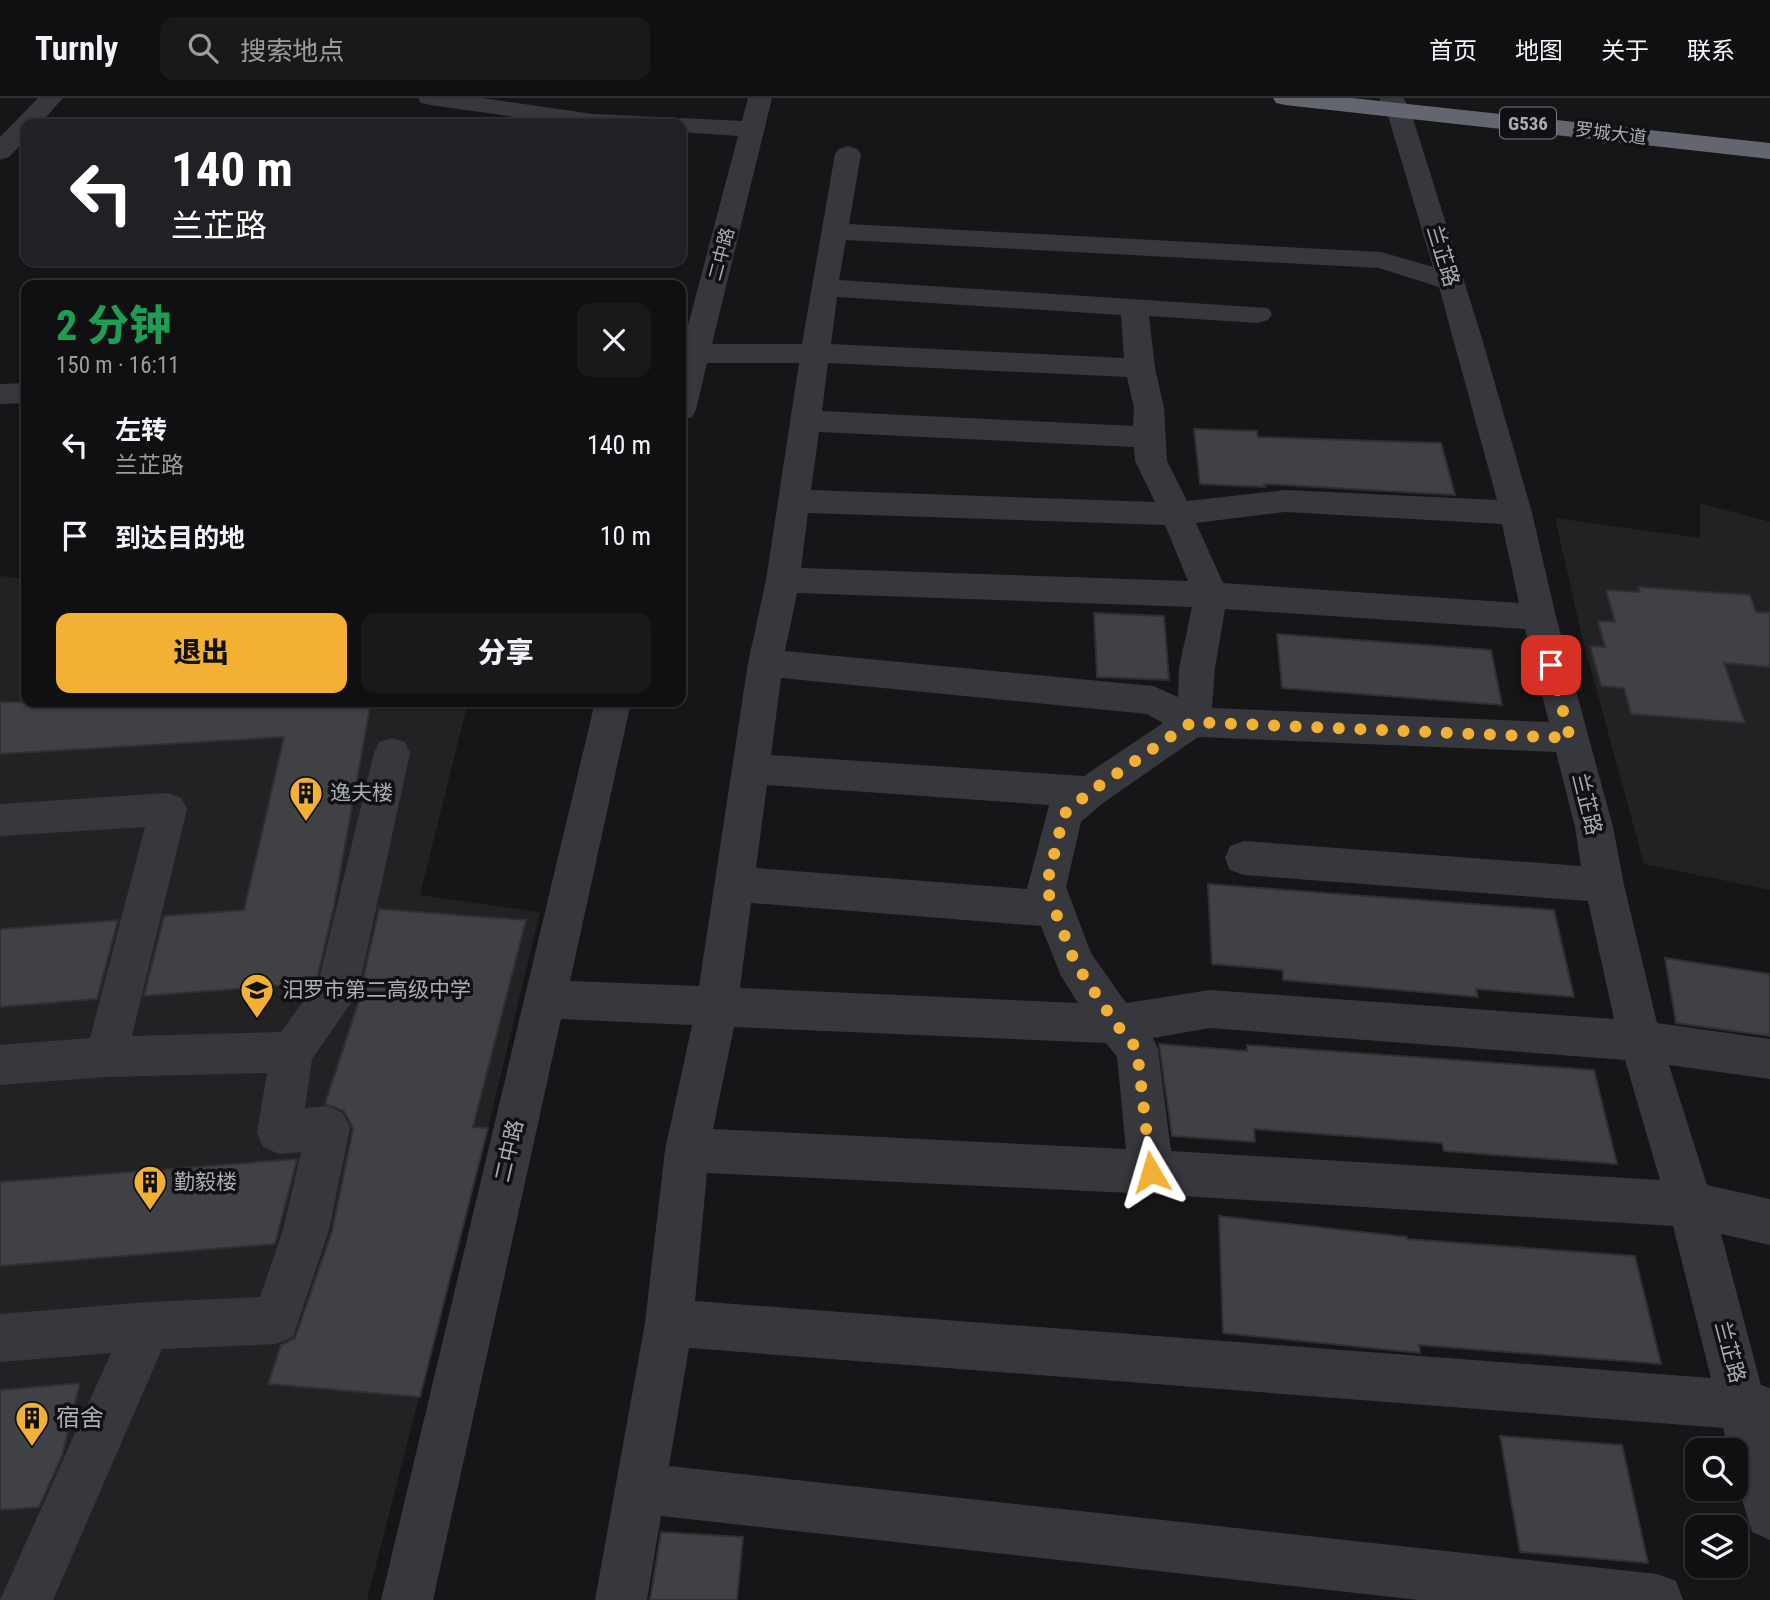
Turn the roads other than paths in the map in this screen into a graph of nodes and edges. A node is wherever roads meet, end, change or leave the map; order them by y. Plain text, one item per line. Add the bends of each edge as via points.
1 (51, 98) edge
2 (430, 98) edge
3 (760, 98) edge
4 (1285, 98) edge
5 (1466, 98) edge
6 (1394, 103) edge
7 (35, 119) edge
8 (579, 119) edge
9 (686, 125) edge
10 (754, 129) junction
11 (1770, 131) edge
12 (21, 138) edge
13 (1770, 151) edge
14 (848, 154) dead end
15 (4, 161) edge
16 (834, 231) junction
17 (1451, 282) junction
18 (824, 288) junction
19 (1134, 306) junction
20 (1258, 314) dead end
21 (815, 353) junction
22 (689, 361) edge
23 (1140, 368) junction
24 (686, 379) edge
25 (21, 393) edge
26 (0, 394) edge
27 (807, 421) junction
28 (1148, 437) junction
29 (793, 501) junction
30 (1516, 513) junction
31 (1176, 514) junction
32 (783, 579) junction
33 (1211, 595) junction
34 (1539, 617) junction
35 (765, 663) junction
36 (612, 707) edge
37 (1192, 722) junction
38 (1570, 738) junction
39 (392, 753) dead end
40 (752, 769) junction
41 (1090, 792) junction
42 (0, 820) edge
43 (1244, 858) dead end
44 (735, 884) junction
45 (1604, 885) junction
46 (1054, 909) junction
47 (544, 999) junction
48 (717, 1007) junction
49 (1116, 1024) junction
50 (1640, 1041) junction
51 (292, 1052) junction
52 (106, 1057) junction
53 (1770, 1059) edge
54 (0, 1065) edge
55 (687, 1150) junction
56 (1151, 1172) junction
57 (1690, 1204) junction
58 (1770, 1222) edge
59 (669, 1323) junction
60 (148, 1326) junction
61 (0, 1338) edge
62 (1757, 1409) edge
63 (639, 1488) junction
64 (1770, 1514) edge
65 (26, 1600) edge
66 (407, 1600) edge
67 (621, 1600) edge
68 (1657, 1600) edge

1 - 7 street
2 - 8 street
3 - 10 street, 二中路
4 - 6 highway, 罗城大道 / G536
5 - 11 highway, 罗城大道 / G536
6 - 13 highway, 罗城大道 / G536
6 - 17 street, 兰芷路
9 - 10 street
10 - 22 street, 二中路
12 - 15 street
14 - 16 street
16 - 17 street via 1381,260
16 - 18 street
17 - 30 street, 兰芷路
18 - 19 street
18 - 21 street
19 - 20 street
19 - 23 street
21 - 22 street
21 - 23 street
21 - 27 street
22 - 24 street, 二中路
23 - 28 street via 1149,408
25 - 26 street
27 - 28 street
27 - 29 street
28 - 31 street via 1151,461
29 - 31 street
29 - 32 street
30 - 31 street via 1285,501
30 - 34 street, 兰芷路
31 - 33 street
32 - 33 street
32 - 35 street
33 - 34 street
33 - 37 street
34 - 38 street, 兰芷路
35 - 37 street via 1153,699
35 - 40 street
36 - 47 street, 二中路
37 - 38 street
37 - 41 street
38 - 45 street, 兰芷路
39 - 51 street via 338,987
40 - 41 street
40 - 44 street
41 - 46 street via 1064,814 1046,887
42 - 52 street via 168,809
43 - 45 street
44 - 46 street
44 - 48 street
45 - 50 street, 兰芷路
46 - 49 street via 1075,963
47 - 48 street
47 - 66 street, 二中路
48 - 49 street
48 - 55 street
49 - 50 street via 1210,1009
49 - 56 street via 1137,1049
50 - 53 street
50 - 57 street, 兰芷路
51 - 52 street
51 - 60 street via 279,1132 328,1128 306,1230 276,1320
52 - 54 street
55 - 56 street
55 - 59 street
56 - 57 street
57 - 58 street
57 - 62 street, 兰芷路
59 - 62 street
59 - 63 street
60 - 61 street
60 - 65 street
62 - 64 street, 兰芷路
63 - 67 street
63 - 68 street

